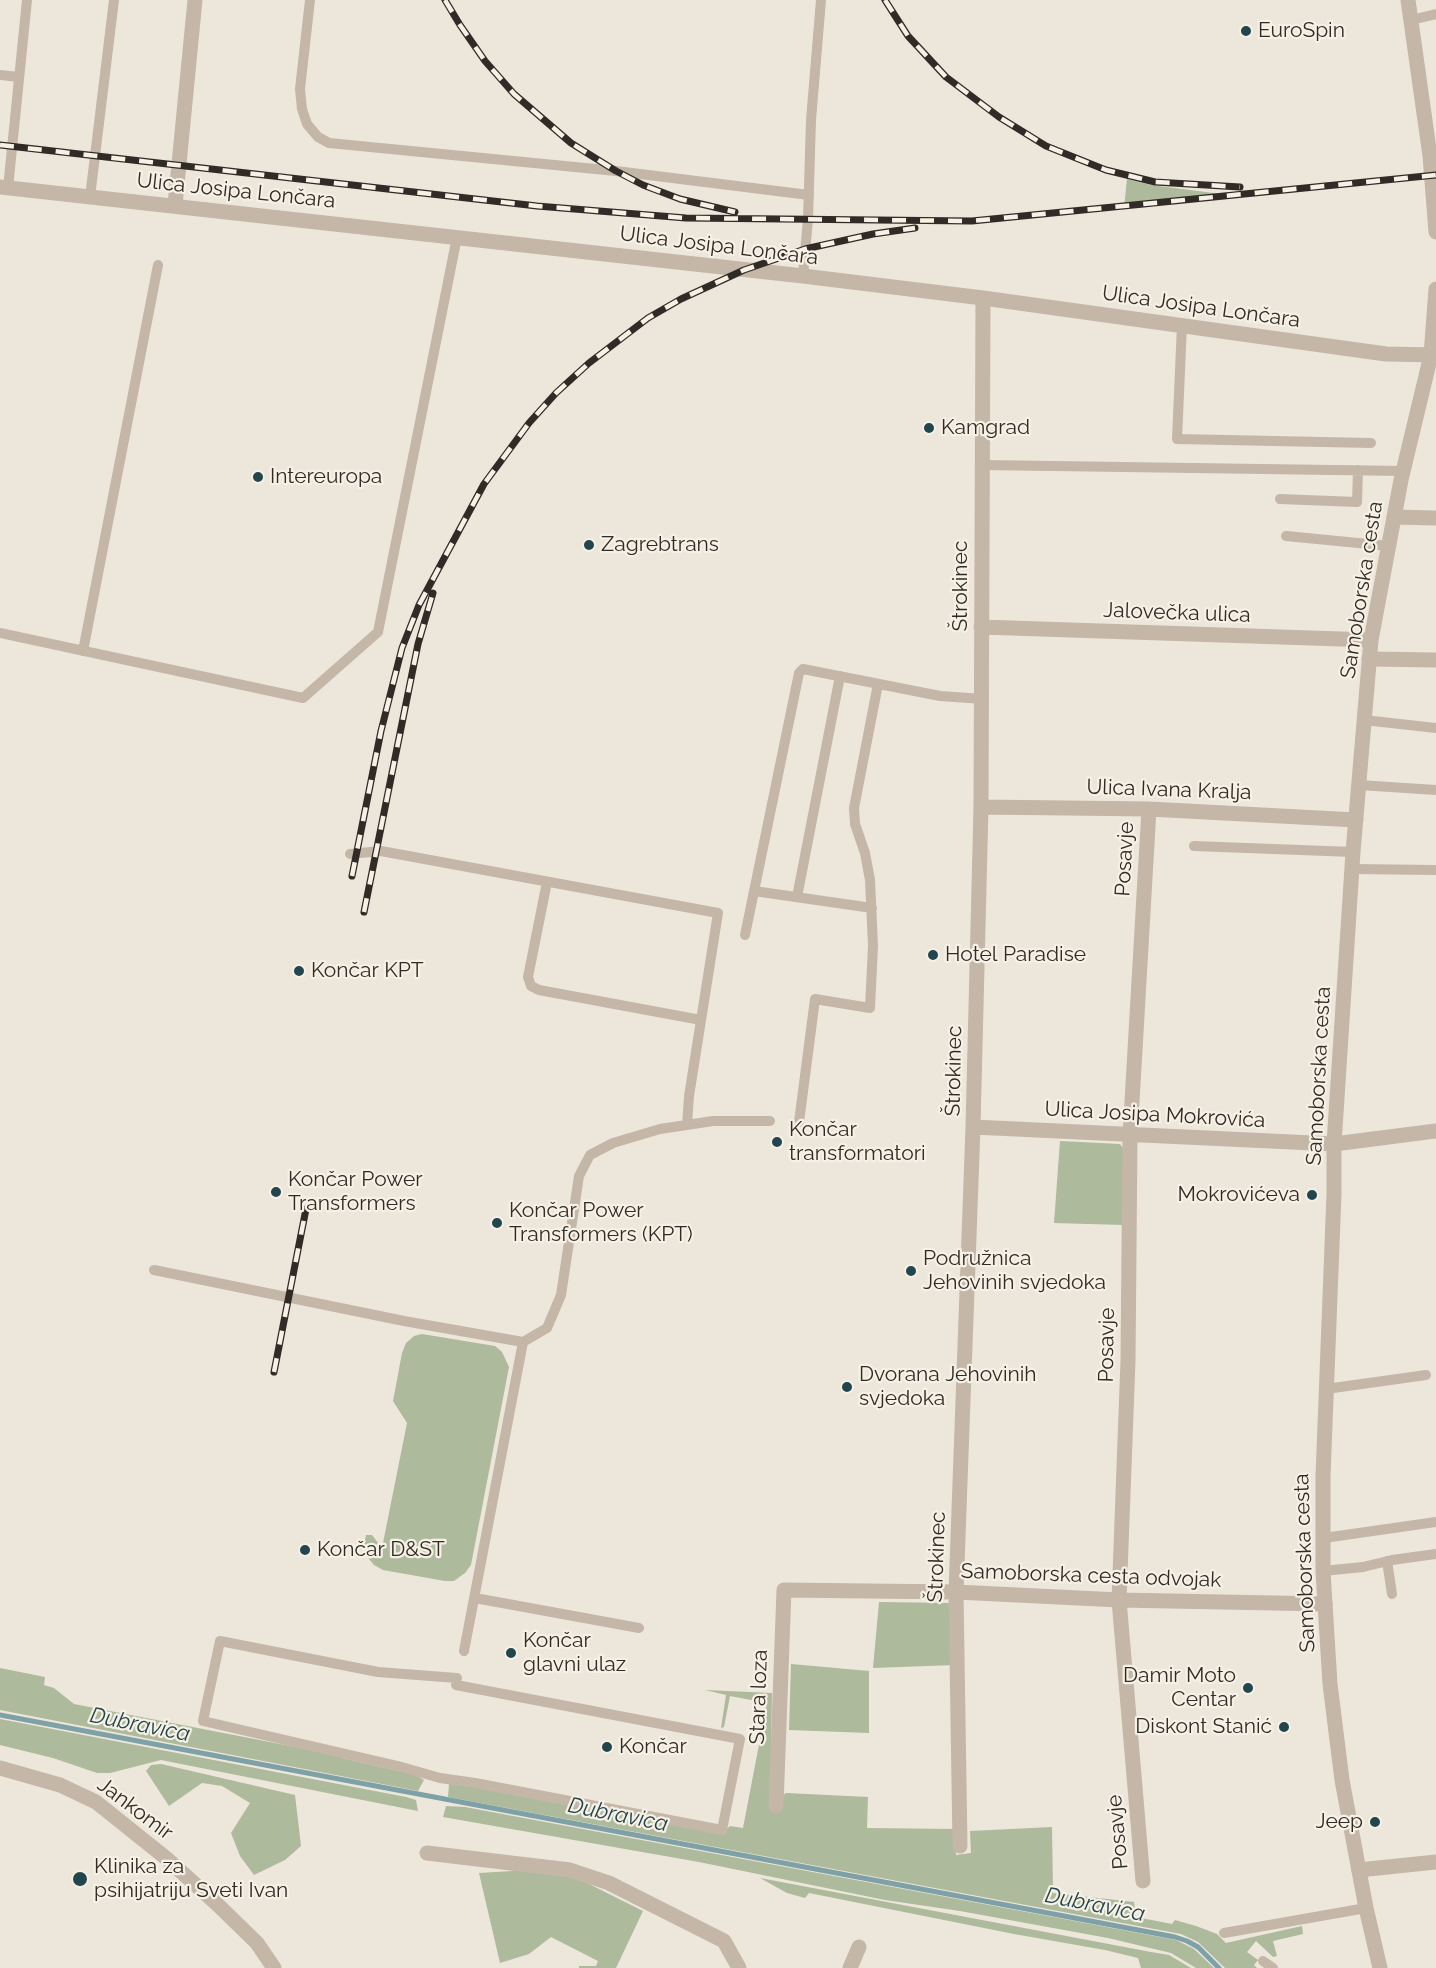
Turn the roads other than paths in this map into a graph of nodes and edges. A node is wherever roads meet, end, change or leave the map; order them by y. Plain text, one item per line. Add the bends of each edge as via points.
1 (27, 0) edge
2 (114, 0) edge
3 (195, 0) edge
4 (310, 0) edge
5 (821, 0) edge
6 (1408, 0) edge
7 (1436, 14) edge
8 (1411, 20) junction
9 (0, 75) edge
10 (19, 77) junction
11 (1433, 156) edge
12 (4, 188) edge
13 (809, 195) junction
14 (90, 196) junction
15 (175, 206) junction
16 (1436, 207) edge
17 (1436, 232) edge
18 (457, 237) junction
19 (158, 265) dead end
20 (803, 276) junction
21 (1436, 289) edge
22 (983, 298) junction
23 (1182, 326) junction
24 (1434, 355) edge
25 (1371, 443) dead end
26 (982, 465) junction
27 (1358, 470) junction
28 (1403, 471) junction
29 (1280, 499) dead end
30 (1394, 517) junction
31 (1436, 518) edge
32 (1286, 536) dead end
33 (1389, 546) junction
34 (981, 627) junction
35 (0, 633) edge
36 (1371, 640) junction
37 (83, 651) junction
38 (1369, 660) junction
39 (1436, 660) edge
40 (840, 676) junction
41 (878, 684) junction
42 (983, 699) junction
43 (1364, 720) junction
44 (1436, 728) edge
45 (1359, 785) junction
46 (1436, 790) edge
47 (981, 807) junction
48 (1149, 809) junction
49 (1356, 820) junction
50 (1194, 846) dead end
51 (1353, 852) junction
52 (350, 854) dead end
53 (1352, 869) junction
54 (1436, 870) edge
55 (547, 882) junction
56 (754, 891) junction
57 (797, 897) junction
58 (872, 908) junction
59 (745, 935) dead end
60 (701, 1020) junction
61 (770, 1121) dead end
62 (799, 1122) dead end
63 (687, 1125) junction
64 (973, 1127) junction
65 (1436, 1131) edge
66 (1130, 1136) junction
67 (1334, 1144) junction
68 (154, 1270) dead end
69 (523, 1342) junction
70 (1426, 1375) dead end
71 (1326, 1389) junction
72 (1436, 1522) edge
73 (1324, 1538) junction
74 (1436, 1554) edge
75 (1388, 1561) junction
76 (1323, 1571) junction
77 (784, 1590) joint
78 (956, 1592) junction
79 (1392, 1594) dead end
80 (475, 1598) junction
81 (1119, 1600) junction
82 (1325, 1604) junction
83 (639, 1628) dead end
84 (464, 1651) dead end
85 (0, 1768) edge
86 (440, 1778) joint
87 (776, 1806) dead end
88 (960, 1846) dead end
89 (427, 1853) dead end
90 (1436, 1862) edge
91 (1359, 1870) junction
92 (1143, 1881) dead end
93 (1366, 1908) junction
94 (1224, 1933) dead end
95 (859, 1947) dead end
96 (1263, 1961) dead end
97 (274, 1968) edge
98 (739, 1968) edge
99 (850, 1968) edge
100 (1273, 1968) edge
101 (1380, 1968) edge

1 - 10 lane
2 - 14 lane
3 - 15 street
4 - 13 lane via 300,89 302,110 307,124 329,143 616,171
5 - 13 lane
6 - 8 street
7 - 8 lane
8 - 11 street
9 - 10 lane
10 - 12 lane
11 - 16 street
12 - 14 street, Ulica Josipa Lončara
13 - 20 lane
14 - 15 street, Ulica Josipa Lončara
15 - 18 street, Ulica Josipa Lončara
16 - 17 street
18 - 20 street, Ulica Josipa Lončara
18 - 37 lane via 378,632 303,698
19 - 37 lane
20 - 22 street, Ulica Josipa Lončara
21 - 24 street, Samoborska cesta
22 - 23 street, Ulica Josipa Lončara
22 - 26 street, Štrokinec
23 - 24 street, Ulica Josipa Lončara via 1386,354
23 - 25 lane via 1177,439
24 - 28 street, Samoborska cesta
26 - 27 lane
26 - 34 street, Štrokinec
27 - 28 lane
27 - 29 lane via 1357,502
28 - 30 street, Samoborska cesta
30 - 31 street
30 - 33 street, Samoborska cesta
32 - 33 lane
33 - 36 street, Samoborska cesta
34 - 36 street, Jalovečka ulica
34 - 42 street, Štrokinec
35 - 37 lane
36 - 38 street, Samoborska cesta
38 - 39 street
38 - 43 street, Samoborska cesta
40 - 41 lane
40 - 56 lane via 803,669 799,673
40 - 57 lane
41 - 42 lane via 940,696
41 - 58 lane via 854,808 869,871
42 - 47 street, Štrokinec
43 - 44 lane
43 - 45 street, Samoborska cesta
45 - 46 lane
45 - 49 street, Samoborska cesta
47 - 48 street, Ulica Ivana Kralja
47 - 64 street, Štrokinec
48 - 49 street, Ulica Ivana Kralja
48 - 66 street, Posavje
49 - 51 street, Samoborska cesta
50 - 51 lane
51 - 53 street, Samoborska cesta
52 - 55 lane via 381,851
53 - 54 lane
53 - 67 street, Samoborska cesta
55 - 60 lane via 528,977 531,986
55 - 60 lane via 718,913
56 - 57 lane
56 - 59 lane
57 - 58 lane
58 - 62 lane via 870,1008 815,999
60 - 63 lane
61 - 63 lane
63 - 69 lane via 613,1143 590,1155 579,1176 561,1295 547,1328
64 - 66 street, Ulica Josipa Mokrovića
64 - 78 street, Štrokinec
65 - 67 street, Ulica Josipa Mokrovića
66 - 67 street, Ulica Josipa Mokrovića
66 - 81 street, Posavje via 1128,1361
67 - 71 street, Samoborska cesta
68 - 69 lane
69 - 80 lane
70 - 71 lane
71 - 73 street, Samoborska cesta
72 - 73 lane
73 - 76 street, Samoborska cesta
74 - 75 lane
75 - 76 lane
75 - 79 lane
76 - 82 street, Samoborska cesta
77 - 78 street, Samoborska cesta odvojak
77 - 87 street, Stara loza
78 - 81 street, Samoborska cesta odvojak
78 - 88 street, Štrokinec
80 - 83 lane
80 - 84 lane
81 - 82 street, Samoborska cesta odvojak
81 - 92 street, Posavje
82 - 91 street, Samoborska cesta via 1342,1780
85 - 97 street, Jankomir via 60,1785 96,1802 218,1905 256,1943
86 - 86 lane via 722,1830 740,1739 456,1681 378,1672 220,1641 202,1721
89 - 98 street via 570,1870 609,1883 724,1941
90 - 91 street
91 - 93 street, Samoborska cesta
93 - 94 lane
93 - 101 street, Samoborska cesta
95 - 99 street
96 - 100 lane

